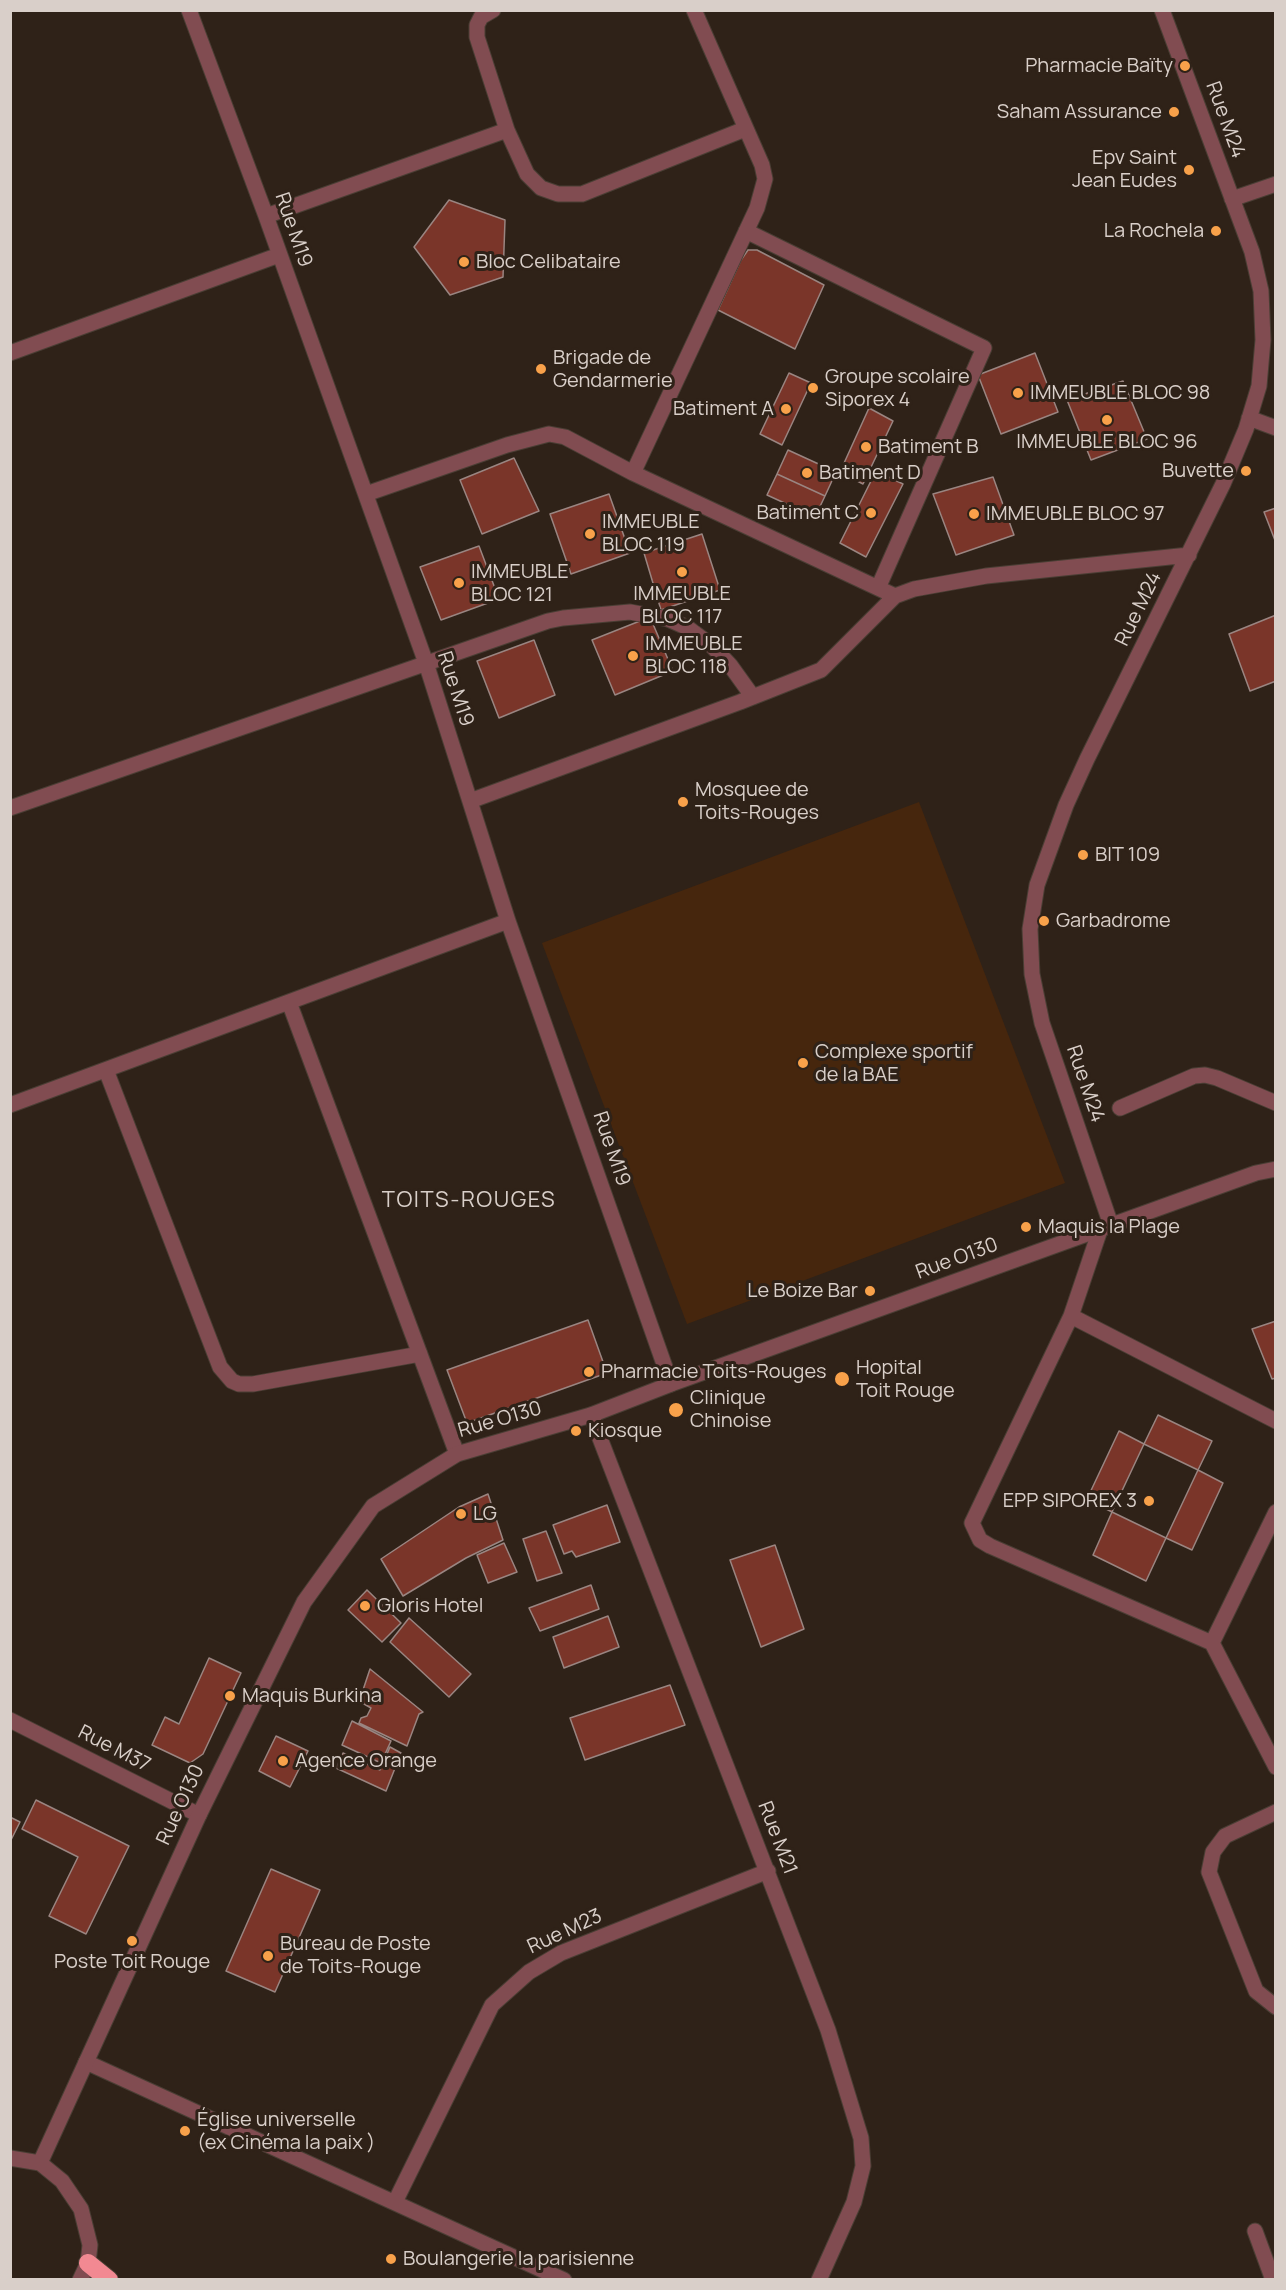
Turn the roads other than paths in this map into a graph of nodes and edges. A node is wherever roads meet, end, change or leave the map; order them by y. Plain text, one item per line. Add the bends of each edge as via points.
1 (189, 10) edge
2 (493, 10) edge
3 (694, 10) edge
4 (1162, 10) edge
5 (745, 129) junction
6 (507, 130) junction
7 (1275, 184) edge
8 (1232, 199) junction
9 (266, 216) junction
10 (746, 231) junction
11 (279, 255) junction
12 (10, 353) edge
13 (1249, 418) junction
14 (1275, 428) edge
15 (633, 473) junction
16 (366, 494) junction
17 (1189, 555) junction
18 (878, 588) junction
19 (895, 596) junction
20 (426, 663) junction
21 (753, 697) junction
22 (470, 801) junction
23 (10, 808) edge
24 (508, 921) junction
25 (289, 1002) junction
26 (106, 1070) junction
27 (1275, 1103) edge
28 (10, 1105) edge
29 (1120, 1108) dead end
30 (1275, 1169) edge
31 (1106, 1228) junction
32 (1071, 1316) junction
33 (420, 1354) junction
34 (671, 1384) junction
35 (591, 1415) junction
36 (1275, 1421) edge
37 (457, 1454) junction
38 (1275, 1512) edge
39 (1212, 1643) junction
40 (10, 1720) edge
41 (1275, 1767) edge
42 (1275, 1812) edge
43 (199, 1815) junction
44 (768, 1871) junction
45 (1275, 2007) edge
46 (87, 2062) junction
47 (10, 2158) edge
48 (40, 2163) junction
49 (394, 2202) junction
50 (1255, 2231) dead end
51 (84, 2271) edge
52 (109, 2280) edge
53 (564, 2280) edge
54 (819, 2280) edge
55 (1273, 2280) edge

1 - 9 street, Rue M19
2 - 6 street via 481,17 477,37
3 - 5 street
4 - 8 street, Rue M24
5 - 6 street via 571,195 542,188 527,174
5 - 10 street via 765,179
6 - 9 street
7 - 8 street
8 - 13 street, Rue M24 via 1252,252 1261,291 1263,340 1259,386
9 - 11 street, Rue M19
10 - 15 street
10 - 18 street via 984,348
11 - 12 street
11 - 16 street, Rue M19
13 - 14 street
13 - 17 street, Rue M24
15 - 16 street via 564,437 549,434
15 - 18 street
16 - 20 street, Rue M19
17 - 19 street via 986,576 925,586
17 - 31 street, Rue M24 via 1066,805 1037,885 1030,929 1032,974 1042,1023
18 - 19 street
19 - 21 street via 821,669
20 - 21 street via 548,621 609,613 650,614 688,628 712,646
20 - 22 street, Rue M19
20 - 23 street
21 - 22 street
22 - 24 street, Rue M19
24 - 25 street
24 - 34 street, Rue M19
25 - 26 street
25 - 33 street
26 - 28 street
26 - 33 street via 220,1367 232,1381 253,1384
27 - 29 street via 1205,1075 1194,1076
30 - 31 street, Rue O130
31 - 32 street
31 - 34 street, Rue O130
32 - 36 street
32 - 39 street via 972,1523 980,1540 990,1546
33 - 37 street
34 - 35 street, Rue O130
35 - 37 street, Rue O130
35 - 44 street, Rue M21
37 - 43 street, Rue O130 via 373,1506 304,1602
38 - 39 street
39 - 41 street
40 - 43 street, Rue M37
42 - 45 street via 1225,1836 1213,1852 1209,1872 1256,1991
43 - 46 street, Rue O130
44 - 49 street, Rue M23 via 561,1953 529,1972 492,2005
44 - 54 street, Rue M21 via 828,2030 861,2138 863,2166 854,2202
46 - 48 street, Rue O130
46 - 49 street
47 - 48 street
48 - 51 street via 62,2181 81,2208 90,2245
49 - 53 street
50 - 55 street
51 - 52 highway

